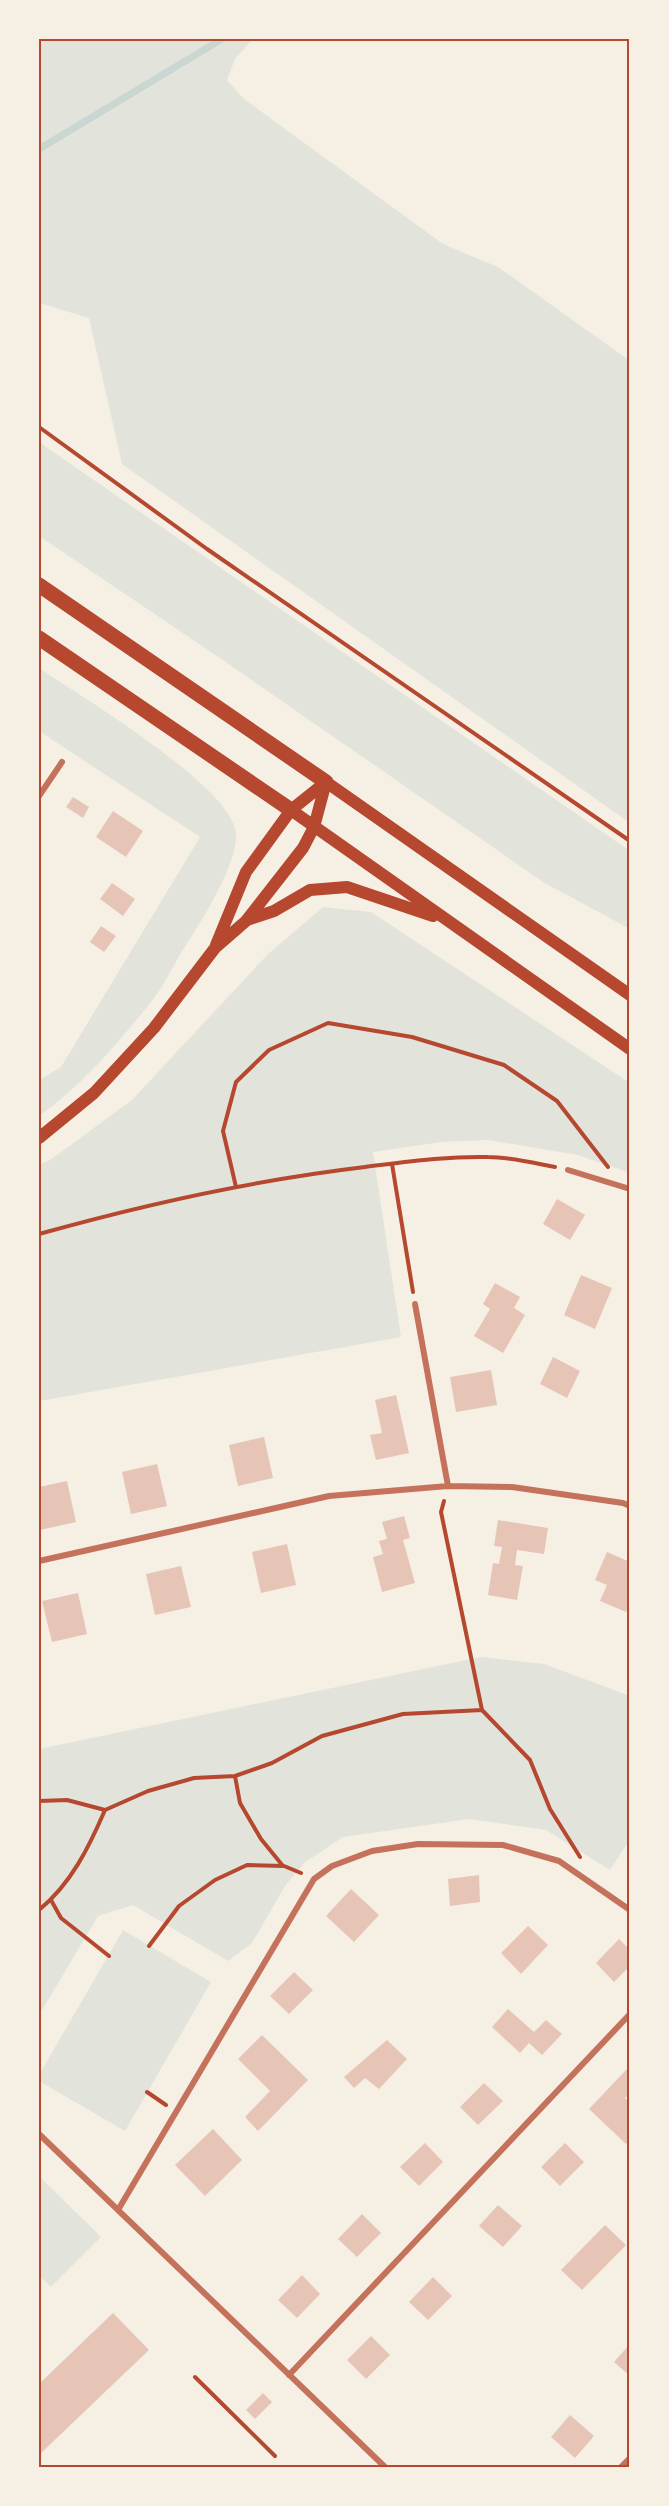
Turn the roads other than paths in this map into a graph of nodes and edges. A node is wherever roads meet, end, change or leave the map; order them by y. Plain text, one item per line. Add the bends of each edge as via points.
1 (39, 585) edge
2 (39, 638) edge
3 (62, 762) dead end
4 (326, 782) junction
5 (39, 796) edge
6 (291, 810) junction
7 (314, 827) junction
8 (246, 921) junction
9 (449, 922) junction
10 (214, 948) junction
11 (630, 994) edge
12 (630, 1049) edge
13 (39, 1138) edge
14 (568, 1170) road end
15 (626, 1188) edge
16 (415, 1304) road end
17 (448, 1486) junction
18 (630, 1506) edge
19 (39, 1561) edge
20 (630, 1910) edge
21 (630, 2014) edge
22 (39, 2134) edge
23 (118, 2210) junction
24 (289, 2375) junction
25 (630, 2458) edge
26 (385, 2467) edge
27 (621, 2467) edge

1 - 4 main road
2 - 6 main road
3 - 5 street
4 - 6 main road
4 - 7 main road
4 - 11 main road
6 - 7 main road
6 - 10 main road via 246,872
7 - 8 main road via 303,848
7 - 9 main road
8 - 9 main road via 274,911 310,890 347,887
8 - 10 main road
9 - 12 main road
10 - 13 main road via 154,1028 94,1093
14 - 15 street
16 - 17 street
17 - 18 street via 512,1487
17 - 19 street via 329,1496
20 - 23 street via 559,1861 503,1845 418,1844 372,1851 332,1866 314,1879
21 - 24 street
22 - 23 street
23 - 24 street
24 - 26 street
25 - 27 street

